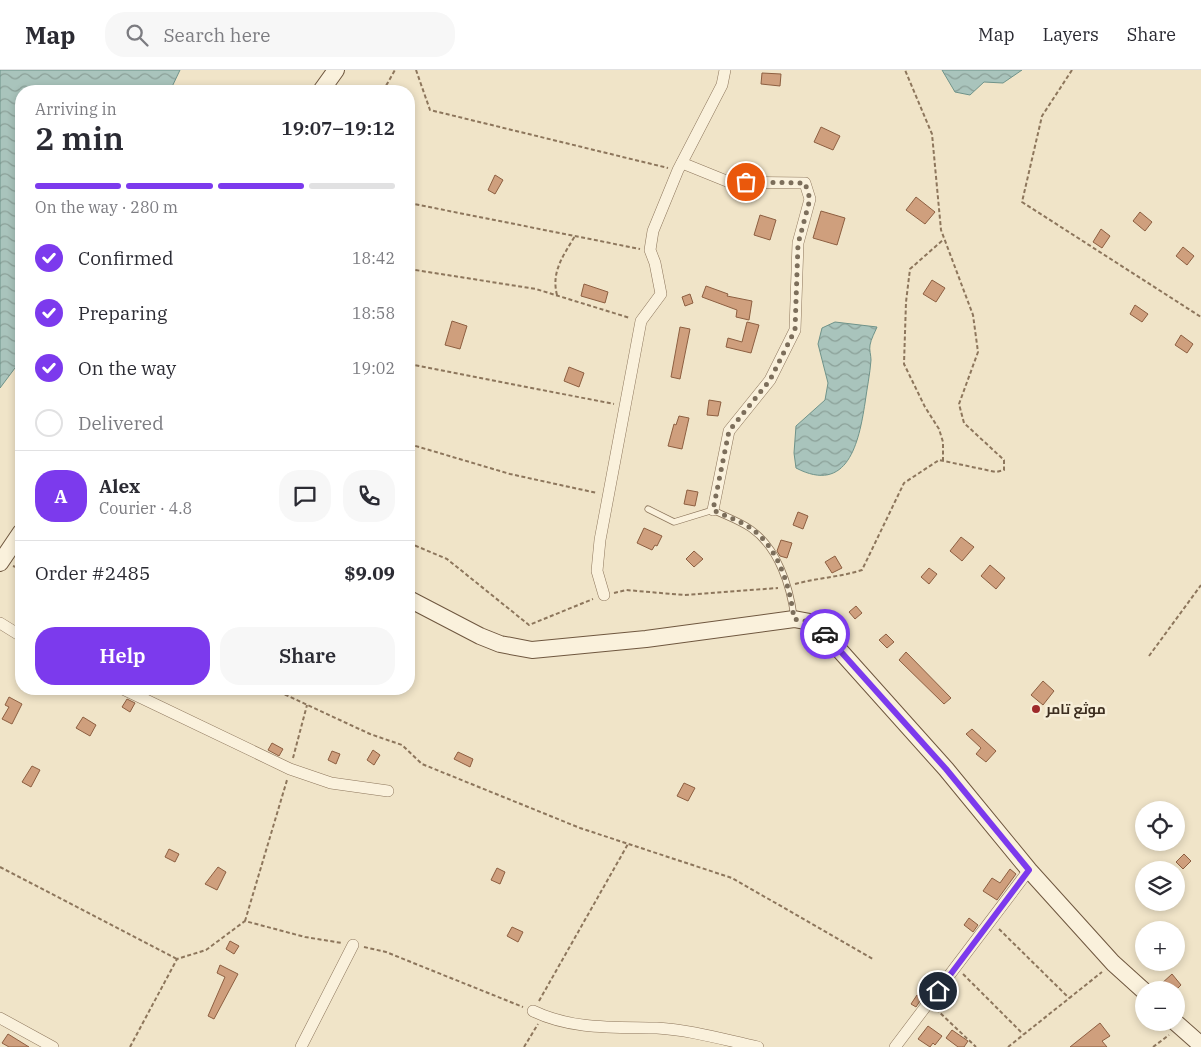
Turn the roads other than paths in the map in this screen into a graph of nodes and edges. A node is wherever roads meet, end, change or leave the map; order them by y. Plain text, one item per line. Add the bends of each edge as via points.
1 (336, 70) edge
2 (725, 70) edge
3 (326, 85) edge
4 (680, 166) junction
5 (648, 509) dead end
6 (713, 510) junction
7 (15, 541) edge
8 (0, 563) edge
9 (604, 595) road end
10 (415, 602) edge
11 (794, 619) junction
12 (0, 623) edge
13 (15, 632) edge
14 (136, 695) edge
15 (388, 791) dead end
16 (1029, 870) junction
17 (353, 945) road end
18 (1135, 983) edge
19 (538, 1013) road end
20 (0, 1018) edge
21 (1185, 1031) edge
22 (1201, 1045) edge
23 (48, 1046) edge
24 (301, 1047) edge
25 (758, 1047) edge
26 (895, 1047) edge

1 - 3 street
2 - 4 street via 722,85
4 - 6 street via 729,182 805,183 810,199 798,244 795,330 770,380 729,431
4 - 9 street via 654,231 650,250 661,294 642,321 600,540 598,571
5 - 6 lane via 674,522
6 - 11 lane via 751,528 769,545 788,585
7 - 8 street
10 - 11 street via 480,636 500,644 532,650
11 - 16 street via 810,622 826,635 946,769
12 - 13 street
14 - 15 street via 290,769 331,783
16 - 18 street
16 - 26 street
17 - 24 street
19 - 25 street via 578,1025 658,1028
20 - 23 street
21 - 22 street

